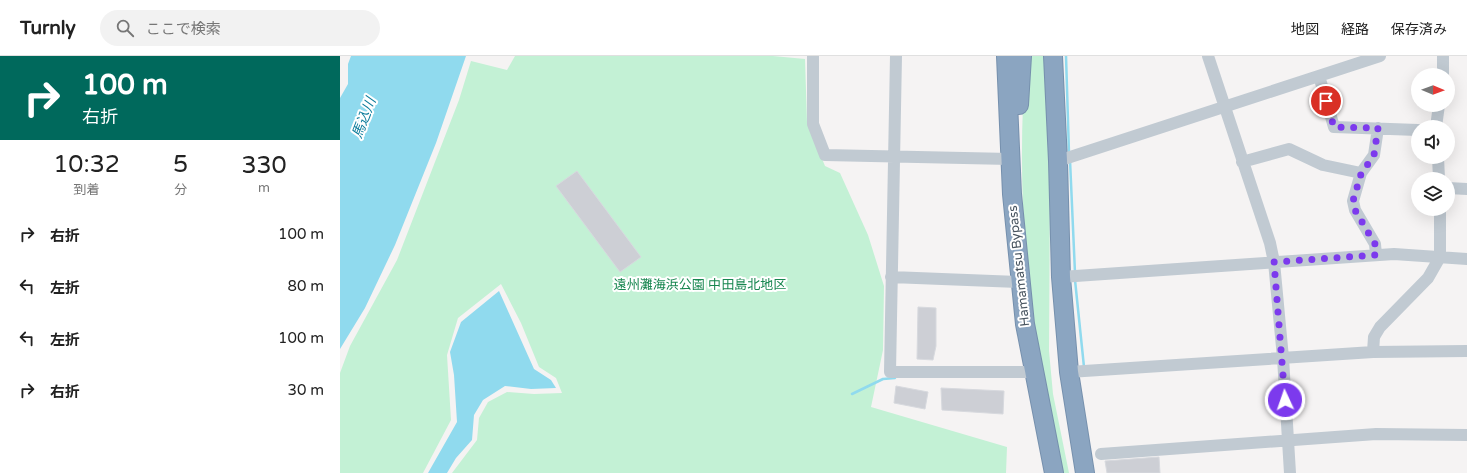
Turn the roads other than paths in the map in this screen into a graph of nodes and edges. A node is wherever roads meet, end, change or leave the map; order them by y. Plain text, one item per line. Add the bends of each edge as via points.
1 (813, 56) edge
2 (896, 56) edge
3 (1006, 56) edge
4 (1022, 56) edge
5 (1053, 56) edge
6 (1208, 56) edge
7 (1380, 56) edge
8 (1444, 56) edge
9 (1443, 68) edge
10 (1319, 76) junction
11 (1223, 106) junction
12 (1378, 128) junction
13 (1411, 130) edge
14 (894, 158) junction
15 (1010, 159) junction
16 (1061, 160) junction
17 (1242, 162) junction
18 (1361, 174) junction
19 (1455, 188) edge
20 (1467, 189) edge
21 (1012, 194) junction
22 (1440, 216) edge
23 (1376, 255) junction
24 (1440, 257) junction
25 (1467, 259) edge
26 (1274, 262) junction
27 (1070, 276) junction
28 (891, 277) junction
29 (1020, 282) junction
30 (1467, 351) edge
31 (1373, 352) junction
32 (1283, 358) junction
33 (1033, 372) junction
34 (1069, 372) junction
35 (1467, 435) edge
36 (1288, 441) junction
37 (1101, 454) dead end
38 (1054, 473) edge
39 (1085, 473) edge
40 (1290, 473) edge

1 - 14 street via 813,124 825,156
2 - 14 street
3 - 15 highway, Hamamatsu Bypass
4 - 21 highway
5 - 16 highway
6 - 11 street
7 - 10 street
8 - 9 street
10 - 11 street
10 - 12 street via 1334,127
11 - 16 street
11 - 17 street
12 - 13 street
12 - 18 street via 1374,155
14 - 15 street
14 - 28 street
15 - 21 highway, Hamamatsu Bypass
16 - 27 highway
17 - 18 street via 1289,148 1324,165
17 - 26 street
18 - 23 street via 1353,201 1355,210 1375,244
19 - 20 street
21 - 29 highway, Hamamatsu Bypass
22 - 24 street
23 - 24 street
23 - 26 street
24 - 25 street
24 - 31 street via 1428,278 1380,327 1374,337
26 - 27 street
26 - 32 street
27 - 34 highway
28 - 29 street
28 - 33 street via 890,372
29 - 33 highway, Hamamatsu Bypass
30 - 31 street
31 - 32 street
32 - 34 street
32 - 36 street
33 - 38 highway, Hamamatsu Bypass
34 - 39 highway
35 - 36 street via 1376,434
36 - 37 street
36 - 40 street

